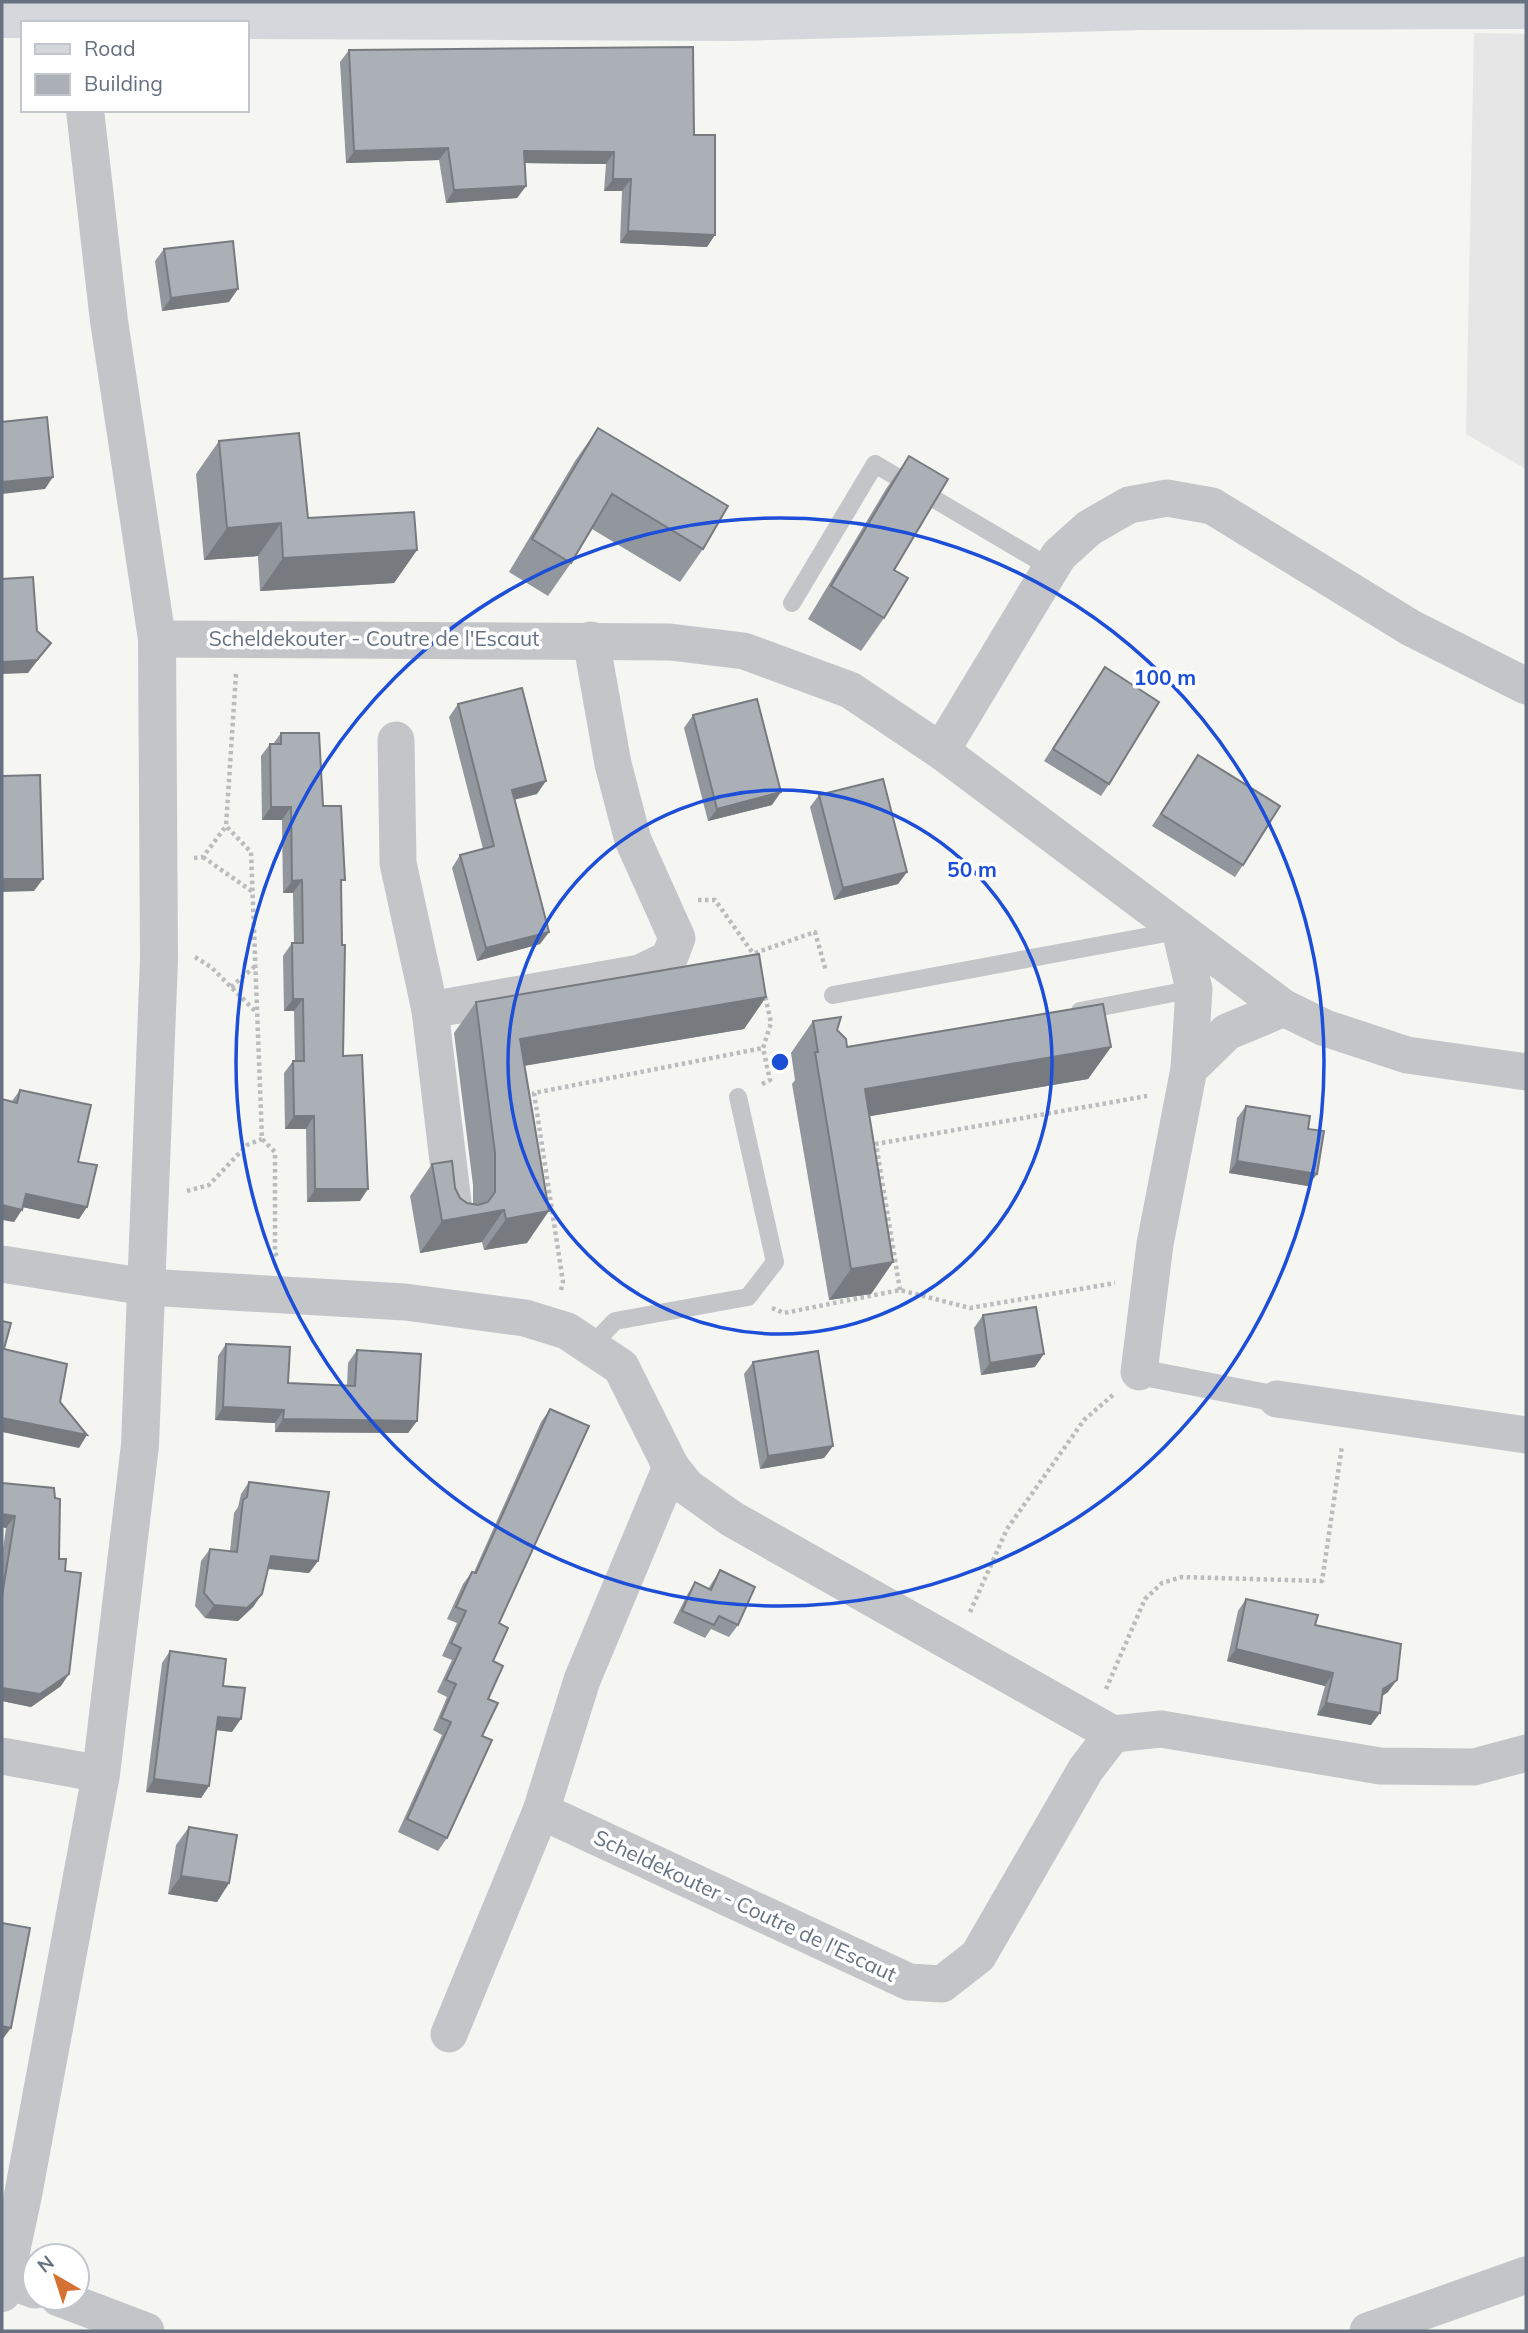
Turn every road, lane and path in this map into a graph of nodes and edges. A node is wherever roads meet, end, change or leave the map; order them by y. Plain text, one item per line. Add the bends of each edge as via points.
1 (1511, 8) edge
2 (2, 19) edge
3 (75, 20) edge
4 (85, 112) edge
5 (1051, 568) junction
6 (792, 603) dead end
7 (157, 639) junction
8 (239, 639) junction
9 (591, 640) junction
10 (1526, 686) edge
11 (396, 740) dead end
12 (941, 751) junction
13 (203, 857) dead end
14 (253, 892) junction
15 (659, 898) junction
16 (1180, 930) junction
17 (159, 933) junction
18 (755, 954) junction
19 (758, 965) edge
20 (255, 966) junction
21 (231, 987) junction
22 (763, 988) edge
23 (1194, 989) junction
24 (833, 995) joint
25 (1284, 1008) junction
26 (430, 1010) junction
27 (256, 1013) junction
28 (1058, 1015) edge
29 (763, 1048) junction
30 (1526, 1072) edge
31 (1187, 1080) junction
32 (738, 1097) joint
33 (262, 1139) junction
34 (149, 1201) junction
35 (454, 1216) edge
36 (2, 1264) edge
37 (1151, 1277) junction
38 (146, 1287) junction
39 (900, 1290) junction
40 (303, 1296) junction
41 (748, 1297) junction
42 (555, 1327) junction
43 (590, 1346) junction
44 (1139, 1372) junction
45 (1278, 1399) joint
46 (1347, 1409) junction
47 (1526, 1436) edge
48 (671, 1467) junction
49 (955, 1645) junction
50 (1102, 1728) junction
51 (1526, 1753) edge
52 (2, 1756) edge
53 (101, 1774) junction
54 (541, 1811) junction
55 (449, 2034) dead end
56 (1526, 2275) edge
57 (11, 2285) edge
58 (91, 2310) edge
59 (1383, 2329) edge
60 (146, 2331) edge

1 - 3 main road via 1143,11 734,22
2 - 3 main road
4 - 7 street via 109,321
5 - 6 lane via 875,464
5 - 10 street via 1089,528 1129,505 1167,498 1212,506 1411,628
5 - 12 street
7 - 8 street, Scheldekouter - Coutre de l'Escaut
7 - 17 street
8 - 9 street, Scheldekouter - Coutre de l'Escaut
8 - 14 path via 226,826 251,852
9 - 12 street, Scheldekouter - Coutre de l'Escaut via 670,642 744,652 850,691
9 - 15 street via 613,764 633,840
11 - 26 street via 398,863
12 - 16 street, Scheldekouter - Coutre de l'Escaut
13 - 14 path
14 - 20 path
15 - 18 path via 715,900
15 - 26 street via 677,938 669,959 640,973
16 - 23 street
16 - 24 lane
16 - 25 street, Scheldekouter - Coutre de l'Escaut
17 - 21 path via 212,967
17 - 34 street
18 - 19 path
18 - 24 path via 815,932
20 - 21 path
20 - 27 path
21 - 27 path
22 - 29 path via 771,1023
23 - 28 lane
23 - 31 street
25 - 30 street, Scheldekouter - Coutre de l'Escaut via 1325,1028 1407,1055
25 - 31 street via 1227,1032
26 - 35 street
27 - 33 path
29 - 32 path via 770,1080
29 - 42 path via 534,1093 563,1282
31 - 37 street
31 - 39 path via 876,1144
32 - 41 lane via 775,1262
33 - 34 path via 247,1145 209,1185
33 - 40 path via 275,1152 275,1253
34 - 38 street
36 - 38 street
37 - 39 path via 970,1308
37 - 44 street
38 - 40 street
38 - 53 street via 140,1445
39 - 41 path via 784,1313
40 - 42 street via 405,1302 525,1318
41 - 43 lane via 615,1321
42 - 43 street
43 - 48 street via 621,1367
44 - 45 street
44 - 49 path via 1084,1420 1007,1529
45 - 46 street
46 - 47 street
46 - 50 path via 1322,1581 1182,1577 1162,1583 1145,1599
48 - 49 street via 687,1487 732,1519
48 - 54 street via 582,1680
49 - 50 street
50 - 51 street via 1161,1729 1380,1766 1474,1767
50 - 54 street, Scheldekouter - Coutre de l'Escaut via 1086,1769 978,1956 942,1984 909,1982
52 - 53 street
53 - 57 street
54 - 55 street
56 - 59 street
58 - 60 street

